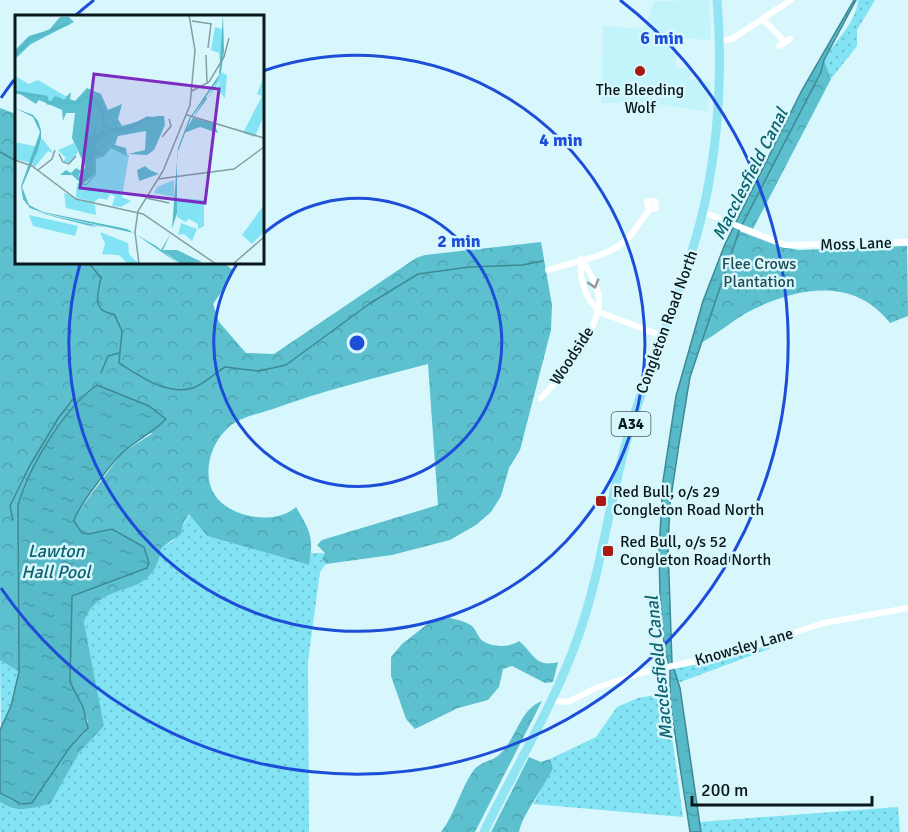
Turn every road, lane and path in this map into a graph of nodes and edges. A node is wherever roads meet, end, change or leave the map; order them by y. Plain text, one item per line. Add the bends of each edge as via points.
1 (717, 0) edge
2 (791, 0) edge
3 (763, 19) junction
4 (719, 41) junction
5 (784, 42) dead end
6 (649, 210) dead end
7 (703, 212) junction
8 (908, 242) edge
9 (581, 260) junction
10 (548, 270) dead end
11 (597, 310) junction
12 (662, 336) junction
13 (541, 398) dead end
14 (908, 608) edge
15 (549, 700) junction
16 (484, 832) edge

1 - 4 highway, Congleton Road North / A34
2 - 3 street
3 - 4 street via 732,39
3 - 5 street
4 - 7 highway, Congleton Road North / A34 via 714,144
6 - 9 street via 627,239
7 - 8 street, Moss Lane via 785,245
7 - 12 highway, Congleton Road North / A34
9 - 10 street
9 - 11 street via 588,266 599,302
11 - 12 street
11 - 13 street, Woodside via 578,351
12 - 15 highway, Congleton Road North / A34 via 618,471 589,602 562,679
14 - 15 street, Knowsley Lane via 824,623 732,653 664,667 596,688 568,702
15 - 16 highway, Congleton Road North / A34

